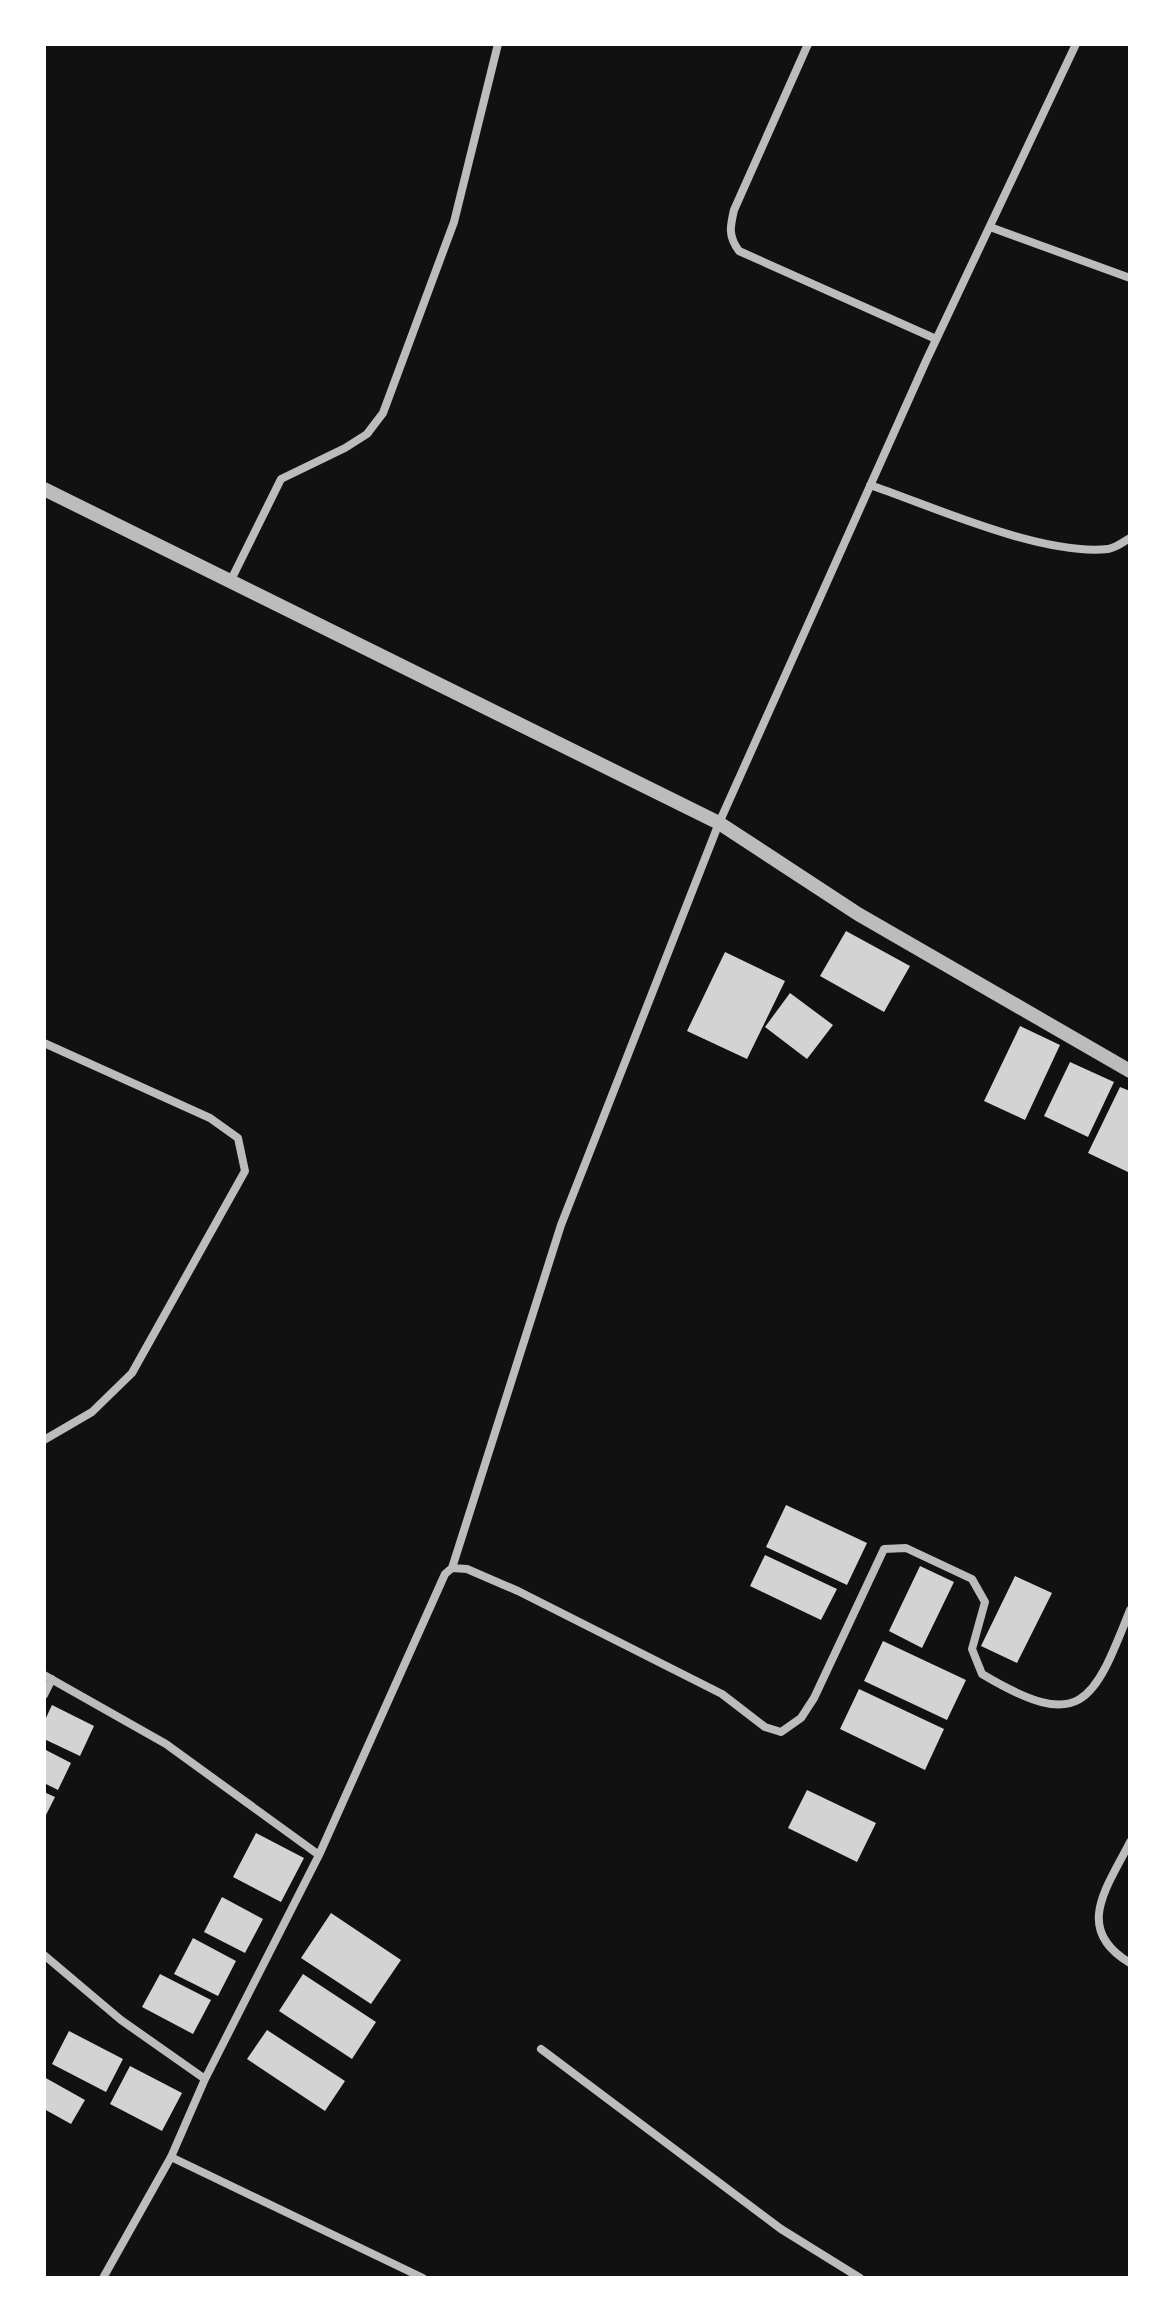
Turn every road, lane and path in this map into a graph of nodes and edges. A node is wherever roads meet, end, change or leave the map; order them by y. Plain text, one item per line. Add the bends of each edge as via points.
1 (498, 44) edge
2 (808, 44) edge
3 (1076, 44) edge
4 (990, 227) junction
5 (1130, 278) edge
6 (936, 339) junction
7 (870, 485) junction
8 (44, 489) edge
9 (1130, 538) edge
10 (230, 582) junction
11 (719, 823) junction
12 (44, 1043) edge
13 (1130, 1071) edge
14 (44, 1440) edge
15 (452, 1568) junction
16 (1130, 1610) edge
17 (48, 1677) edge
18 (44, 1695) edge
19 (1130, 1842) edge
20 (319, 1855) junction
21 (44, 1955) edge
22 (1130, 1963) edge
23 (541, 2049) dead end
24 (205, 2079) junction
25 (171, 2157) junction
26 (103, 2278) edge
27 (423, 2278) edge
28 (860, 2278) edge

1 - 10 street via 454,222 383,413 367,434 281,479
2 - 6 street via 734,210 731,241 739,251
3 - 4 street
4 - 5 street
4 - 6 street
6 - 7 street
7 - 9 street via 1002,531 1074,549 1111,549
7 - 11 street
8 - 10 street
10 - 11 street
11 - 13 street via 858,914
11 - 15 street via 561,1225
12 - 14 street via 210,1118 238,1138 245,1171 132,1373 92,1412
15 - 16 street via 518,1591 722,1694 765,1727 781,1732 801,1718 814,1698 884,1549 906,1548 972,1579 985,1602 972,1649 982,1674 1049,1704 1079,1703 1090,1693 1109,1664
15 - 20 street
17 - 18 street
17 - 20 street via 166,1744
19 - 22 street via 1102,1897 1099,1917 1101,1939
20 - 24 street
21 - 24 street via 121,2020
23 - 28 street via 781,2229
24 - 25 street
25 - 26 street
25 - 27 street

